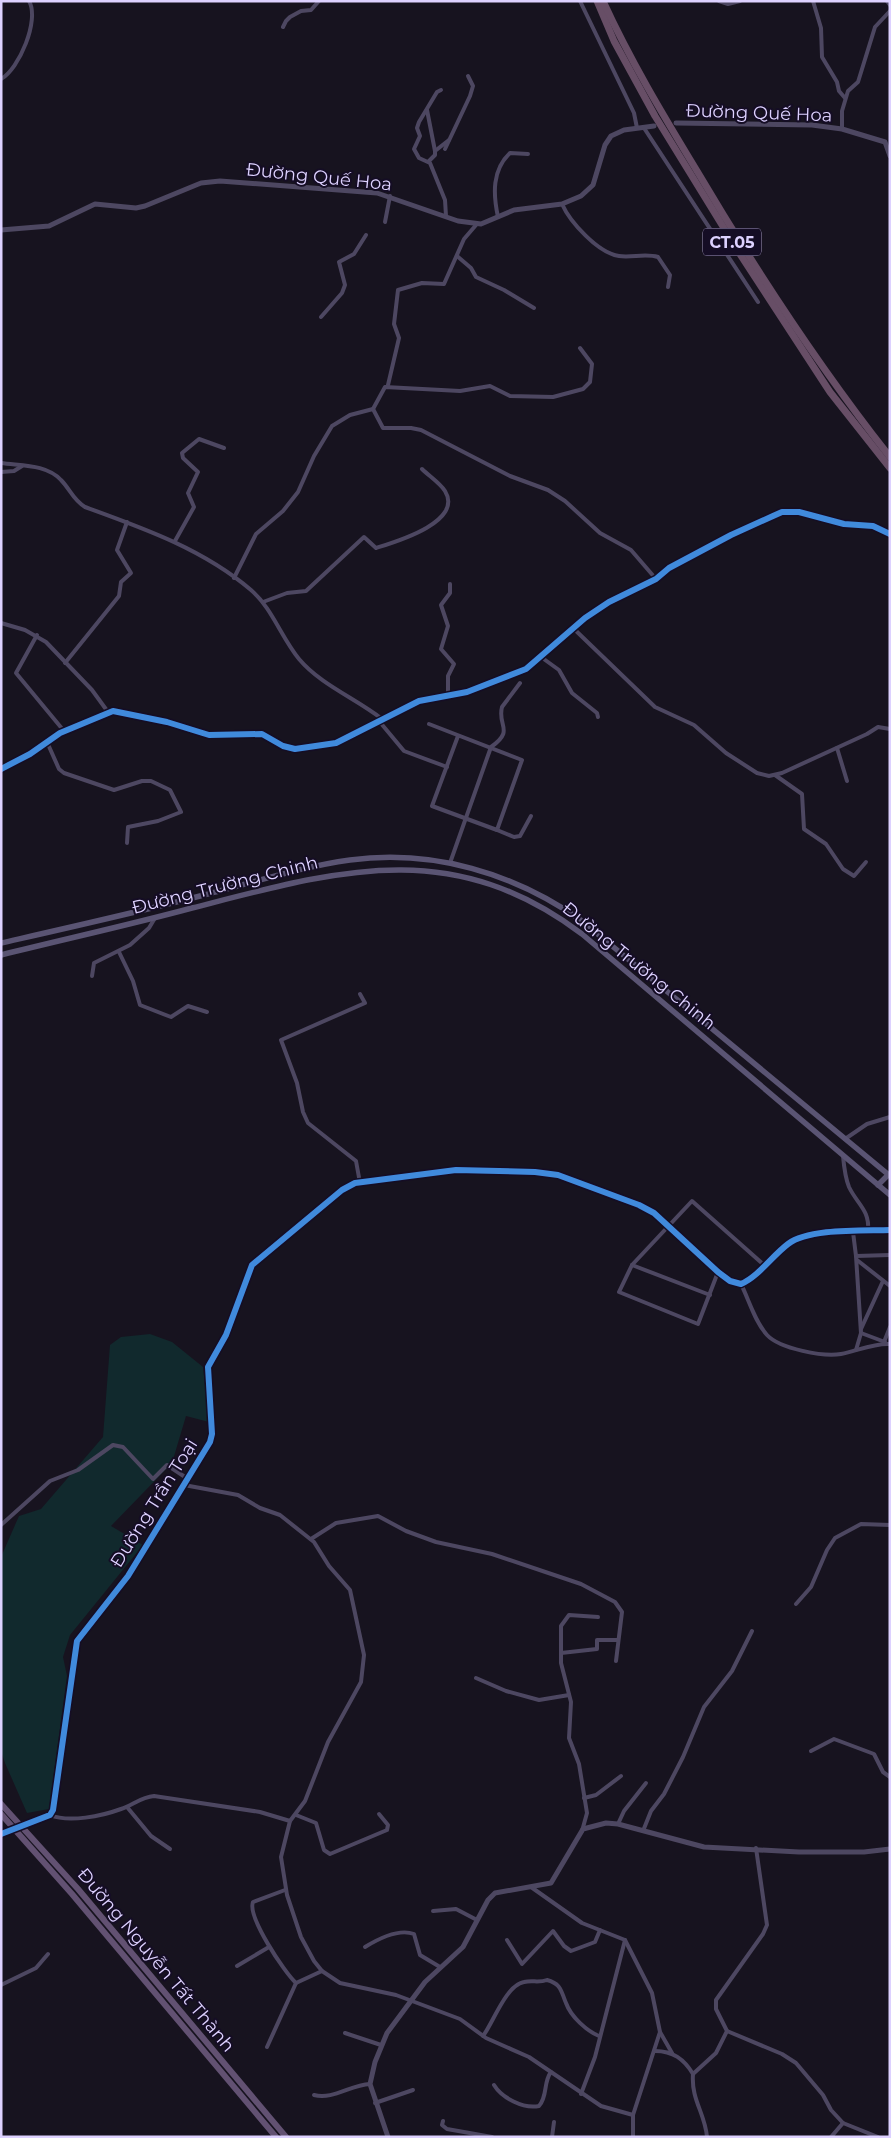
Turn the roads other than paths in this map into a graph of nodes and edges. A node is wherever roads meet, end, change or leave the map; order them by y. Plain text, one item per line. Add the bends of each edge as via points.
1 (29, 1) edge
2 (320, 1) edge
3 (580, 1) edge
4 (596, 1) edge
5 (603, 1) edge
6 (719, 1) edge
7 (740, 1) edge
8 (813, 1) edge
9 (888, 1) edge
10 (890, 5) edge
11 (890, 12) edge
12 (283, 27) dead end
13 (468, 76) dead end
14 (1, 78) edge
15 (441, 90) dead end
16 (845, 98) junction
17 (427, 110) junction
18 (676, 123) dead end
19 (654, 126) dead end
20 (637, 128) junction
21 (644, 128) junction
22 (842, 129) junction
23 (452, 138) junction
24 (887, 143) edge
25 (446, 149) dead end
26 (435, 151) junction
27 (528, 154) dead end
28 (890, 156) edge
29 (429, 161) junction
30 (390, 196) junction
31 (562, 204) junction
32 (446, 216) junction
33 (498, 217) junction
34 (385, 222) dead end
35 (476, 225) junction
36 (1, 230) edge
37 (366, 235) dead end
38 (457, 256) junction
39 (668, 287) dead end
40 (758, 302) dead end
41 (534, 308) dead end
42 (321, 317) dead end
43 (580, 348) dead end
44 (388, 385) junction
45 (373, 409) junction
46 (224, 448) dead end
47 (890, 457) edge
48 (1, 463) edge
49 (22, 466) junction
50 (890, 468) edge
51 (422, 470) dead end
52 (1, 472) edge
53 (127, 522) junction
54 (890, 534) edge
55 (175, 541) junction
56 (234, 578) junction
57 (656, 579) junction
58 (450, 584) dead end
59 (263, 602) junction
60 (1, 623) edge
61 (573, 628) junction
62 (37, 635) junction
63 (541, 657) junction
64 (65, 663) junction
65 (520, 683) dead end
66 (448, 694) junction
67 (108, 712) junction
68 (598, 718) dead end
69 (380, 720) junction
70 (429, 724) dead end
71 (890, 729) edge
72 (64, 731) junction
73 (458, 736) junction
74 (47, 742) junction
75 (491, 747) junction
76 (837, 748) junction
77 (447, 767) junction
78 (1, 769) edge
79 (775, 775) junction
80 (847, 781) dead end
81 (531, 816) dead end
82 (464, 818) junction
83 (497, 830) junction
84 (127, 843) dead end
85 (404, 858) junction
86 (450, 862) junction
87 (866, 862) dead end
88 (404, 870) junction
89 (155, 918) junction
90 (581, 920) junction
91 (574, 929) junction
92 (1, 943) edge
93 (119, 952) junction
94 (1, 955) edge
95 (92, 976) dead end
96 (360, 994) dead end
97 (207, 1012) dead end
98 (890, 1117) edge
99 (845, 1139) junction
100 (844, 1156) junction
101 (889, 1175) edge
102 (360, 1183) junction
103 (878, 1185) junction
104 (890, 1195) edge
105 (669, 1224) junction
106 (890, 1230) edge
107 (868, 1231) junction
108 (853, 1232) junction
109 (890, 1255) edge
110 (856, 1258) junction
111 (632, 1265) junction
112 (764, 1265) junction
113 (868, 1270) junction
114 (718, 1272) junction
115 (858, 1275) junction
116 (883, 1281) junction
117 (741, 1284) junction
118 (890, 1286) edge
119 (710, 1295) junction
120 (890, 1327) edge
121 (861, 1331) junction
122 (884, 1342) junction
123 (890, 1344) edge
124 (856, 1350) junction
125 (188, 1479) junction
126 (184, 1485) junction
127 (1, 1524) edge
128 (890, 1525) edge
129 (311, 1539) junction
130 (796, 1604) dead end
131 (598, 1617) dead end
132 (752, 1631) dead end
133 (618, 1640) junction
134 (561, 1653) junction
135 (616, 1660) dead end
136 (476, 1678) dead end
137 (569, 1695) junction
138 (811, 1751) dead end
139 (621, 1776) dead end
140 (890, 1777) edge
141 (646, 1783) dead end
142 (584, 1798) junction
143 (1, 1804) edge
144 (127, 1807) junction
145 (1, 1814) edge
146 (50, 1814) junction
147 (380, 1814) dead end
148 (296, 1815) junction
149 (290, 1821) junction
150 (618, 1824) junction
151 (17, 1827) junction
152 (582, 1831) junction
153 (643, 1831) junction
154 (1, 1834) edge
155 (756, 1848) junction
156 (890, 1849) edge
157 (170, 1850) dead end
158 (530, 1886) junction
159 (285, 1890) junction
160 (433, 1911) dead end
161 (477, 1920) junction
162 (600, 1930) junction
163 (507, 1940) dead end
164 (625, 1940) junction
165 (269, 1947) junction
166 (365, 1947) dead end
167 (48, 1954) dead end
168 (237, 1966) dead end
169 (440, 1967) junction
170 (322, 1971) junction
171 (296, 1983) junction
172 (1, 1985) edge
173 (410, 2000) junction
174 (728, 2031) junction
175 (660, 2032) junction
176 (344, 2033) dead end
177 (483, 2036) junction
178 (600, 2036) junction
179 (381, 2045) junction
180 (267, 2047) dead end
181 (655, 2051) junction
182 (672, 2053) junction
183 (551, 2072) junction
184 (693, 2074) junction
185 (370, 2084) junction
186 (494, 2085) dead end
187 (413, 2090) dead end
188 (581, 2094) junction
189 (314, 2095) dead end
190 (375, 2103) junction
191 (633, 2115) junction
192 (443, 2120) dead end
193 (554, 2122) dead end
194 (843, 2123) junction
195 (276, 2137) edge
196 (286, 2137) edge
197 (388, 2137) edge
198 (492, 2137) edge
199 (552, 2137) edge
200 (633, 2137) edge
201 (707, 2137) edge
202 (831, 2137) edge
203 (878, 2137) edge

1 - 14 street via 34,15 31,29 15,65
2 - 12 street via 311,10 290,17
3 - 20 street via 634,113
4 - 50 highway, CT.05 via 655,116 733,244 830,392
5 - 47 highway, CT.05 via 663,114 722,214 836,384
6 - 7 street via 728,4
8 - 16 street via 821,28 822,57
9 - 10 street
11 - 16 street via 875,27 858,82
13 - 23 street via 473,86
15 - 17 street
16 - 22 street
17 - 26 street
17 - 29 street via 419,122 420,136 414,149 419,158
18 - 22 street, Đường Quế Hoa via 787,124
19 - 21 street
20 - 21 street
20 - 31 street via 611,136 591,188
21 - 40 street
22 - 24 street, Đường Quế Hoa
23 - 25 street
23 - 26 street
24 - 28 street, Đường Quế Hoa
26 - 29 street
27 - 33 street via 512,152 498,168 495,200
29 - 32 street via 445,200
30 - 32 street, Đường Quế Hoa
30 - 34 street
30 - 36 street, Đường Quế Hoa via 361,191 209,181 145,206 95,204 49,226
31 - 33 street via 524,208
31 - 39 street via 570,220 610,253 658,257 670,275
32 - 35 street, Đường Quế Hoa
33 - 35 street
35 - 38 street via 464,239
37 - 42 street via 354,254 338,263 345,285
38 - 41 street via 472,268 476,277
38 - 44 street via 444,284 422,283 398,292 394,324 399,338
43 - 44 street via 593,367 590,382 583,389 554,397 510,396 490,386 460,391
44 - 45 street
45 - 56 street via 350,415 332,426 295,497 256,534
45 - 57 street via 382,428 421,430 510,476 548,490 600,533 630,550
46 - 55 street via 199,439 182,453 198,472 188,493 194,506
48 - 49 street
49 - 52 street via 14,471
49 - 53 street via 47,470 60,479 80,504
51 - 59 street via 444,490 448,503 446,510 431,525 405,540 376,548 364,537 306,591 286,593
53 - 55 street
53 - 64 street via 117,550 131,573 121,582 119,596
54 - 57 street via 874,526 844,524 799,512 782,512 724,538 669,568
55 - 56 street
56 - 59 street
57 - 61 street via 609,602
58 - 66 street via 450,593 441,606 448,626 441,649 454,664 448,676
59 - 69 street via 290,647 312,673
60 - 62 street
61 - 63 street
61 - 79 street via 655,707 694,724 726,753 757,773
62 - 64 street
62 - 72 street via 16,673
63 - 66 street via 510,676 467,692
63 - 68 street via 559,670 572,693 597,713
64 - 67 street
65 - 75 street via 502,707 504,732 501,741
66 - 69 street via 419,701
67 - 69 street via 123,712 209,735 262,734 295,749 336,743
67 - 72 street
69 - 77 street via 404,751
70 - 73 street
71 - 76 street via 878,727
72 - 74 street
73 - 75 street
73 - 77 street
74 - 78 street
74 - 84 street via 60,771 74,778 114,790 142,781 151,781 170,790 181,812 128,827
75 - 82 street
75 - 83 street via 522,760
76 - 79 street
76 - 80 street
77 - 82 street via 432,806
79 - 87 street via 802,794 804,829 826,844 847,873 858,874
81 - 83 street via 520,836
82 - 83 street
82 - 86 street
85 - 86 main road, Đường Trường Chinh
85 - 88 main road
85 - 92 main road, Đường Trường Chinh via 352,860 318,866
86 - 90 main road, Đường Trường Chinh via 517,883
88 - 89 main road, Đường Trường Chinh via 360,871 318,877
88 - 91 main road, Đường Trường Chinh via 448,874 499,887 527,899
89 - 93 street via 139,938
89 - 94 main road, Đường Trường Chinh
90 - 91 main road
90 - 99 main road, Đường Trường Chinh
91 - 100 main road, Đường Trường Chinh
93 - 95 street via 94,963
93 - 97 street via 140,1005 171,1017 188,1006
96 - 102 street via 365,1003 281,1040 308,1124 356,1161
98 - 99 street via 867,1124
99 - 101 main road, Đường Trường Chinh
100 - 103 main road, Đường Trường Chinh
100 - 107 street via 844,1170 850,1189 868,1217
101 - 103 main road
102 - 105 street, Đường Trần Toại via 456,1170 546,1172 639,1205
102 - 125 street, Đường Trần Toại via 342,1190 252,1265 226,1335 208,1367 212,1434
103 - 104 main road, Đường Trường Chinh
105 - 111 street
105 - 112 street via 690,1202 694,1202
105 - 114 street, Đường Trần Toại
106 - 107 street
107 - 108 street
108 - 110 street
108 - 112 street via 799,1238
109 - 110 street
110 - 113 street
110 - 115 street
111 - 119 street
111 - 119 street via 620,1290 622,1295 692,1323 700,1322
112 - 117 street
113 - 115 street
113 - 116 street
114 - 117 street, Đường Trần Toại
114 - 119 street
115 - 121 street
116 - 118 street
116 - 121 street
117 - 124 street via 771,1339 818,1353 839,1355
120 - 122 street
121 - 122 street
121 - 124 street
122 - 123 street
123 - 124 street
125 - 126 street, Đường Trần Toại
125 - 127 street via 167,1465 154,1479 123,1447 113,1445 78,1470 50,1481
126 - 129 street via 238,1495 280,1515
126 - 146 street, Đường Trần Toại via 128,1576 77,1641 54,1810
128 - 130 street via 861,1524 835,1538 811,1587
129 - 133 street via 336,1523 378,1516 436,1542 502,1557 608,1596 622,1612
129 - 148 street via 350,1590 360,1632 363,1673
131 - 134 street via 570,1615 566,1618 561,1626
132 - 153 street via 732,1671 704,1707 683,1758 651,1811
133 - 134 street via 597,1640 597,1649
133 - 135 street
134 - 137 street
136 - 137 street via 541,1700
137 - 142 street via 570,1738 578,1760
138 - 140 street via 834,1739 874,1754 883,1772
139 - 142 street via 596,1795
141 - 150 street
142 - 152 street via 586,1816
143 - 151 main road, Đường Nguyễn Tất Thành
144 - 146 street via 83,1816 60,1818
144 - 149 street via 154,1796 260,1812
144 - 157 street via 151,1836
145 - 151 main road, Đường Nguyễn Tất Thành
146 - 151 street
147 - 148 street via 388,1826 387,1830 330,1854 324,1850 316,1823
148 - 149 street
149 - 159 street via 281,1857
150 - 152 street via 606,1823
150 - 153 street
151 - 154 street
151 - 195 main road, Đường Nguyễn Tất Thành
151 - 196 main road, Đường Nguyễn Tất Thành via 78,1889
152 - 158 street via 554,1881 548,1885
153 - 155 street via 704,1847
155 - 156 street via 799,1852
155 - 174 street via 767,1925 716,2000 716,2009
158 - 161 street via 495,1892
158 - 162 street via 582,1923
159 - 165 street via 251,1904
159 - 170 street via 301,1937
160 - 161 street via 456,1909
161 - 169 street via 463,1947
162 - 163 street via 595,1942 571,1951 553,1931 522,1964
162 - 164 street
164 - 175 street via 652,1993
164 - 178 street
165 - 168 street
165 - 171 street
166 - 169 street via 378,1939 406,1931 414,1934 420,1955
167 - 172 street via 36,1968
169 - 173 street
170 - 171 street
170 - 173 street via 346,1986 388,1992
171 - 180 street
173 - 177 street via 460,2019
173 - 179 street
174 - 184 street via 716,2053
174 - 194 street via 796,2063
175 - 181 street
175 - 182 street
176 - 179 street
177 - 178 street via 505,1998 518,1985 547,1980 560,1988 566,2004 586,2029
177 - 183 street via 529,2057
178 - 188 street
179 - 185 street
181 - 182 street
181 - 191 street
182 - 184 street
183 - 186 street via 539,2106 526,2106 512,2100 498,2092
183 - 188 street
184 - 201 street via 693,2094 698,2111 704,2118
185 - 189 street via 354,2086 328,2097
185 - 190 street
187 - 190 street
188 - 191 street via 606,2108
190 - 197 street
191 - 200 street
192 - 198 street via 442,2125 447,2129
193 - 199 street
194 - 202 street
194 - 203 street

